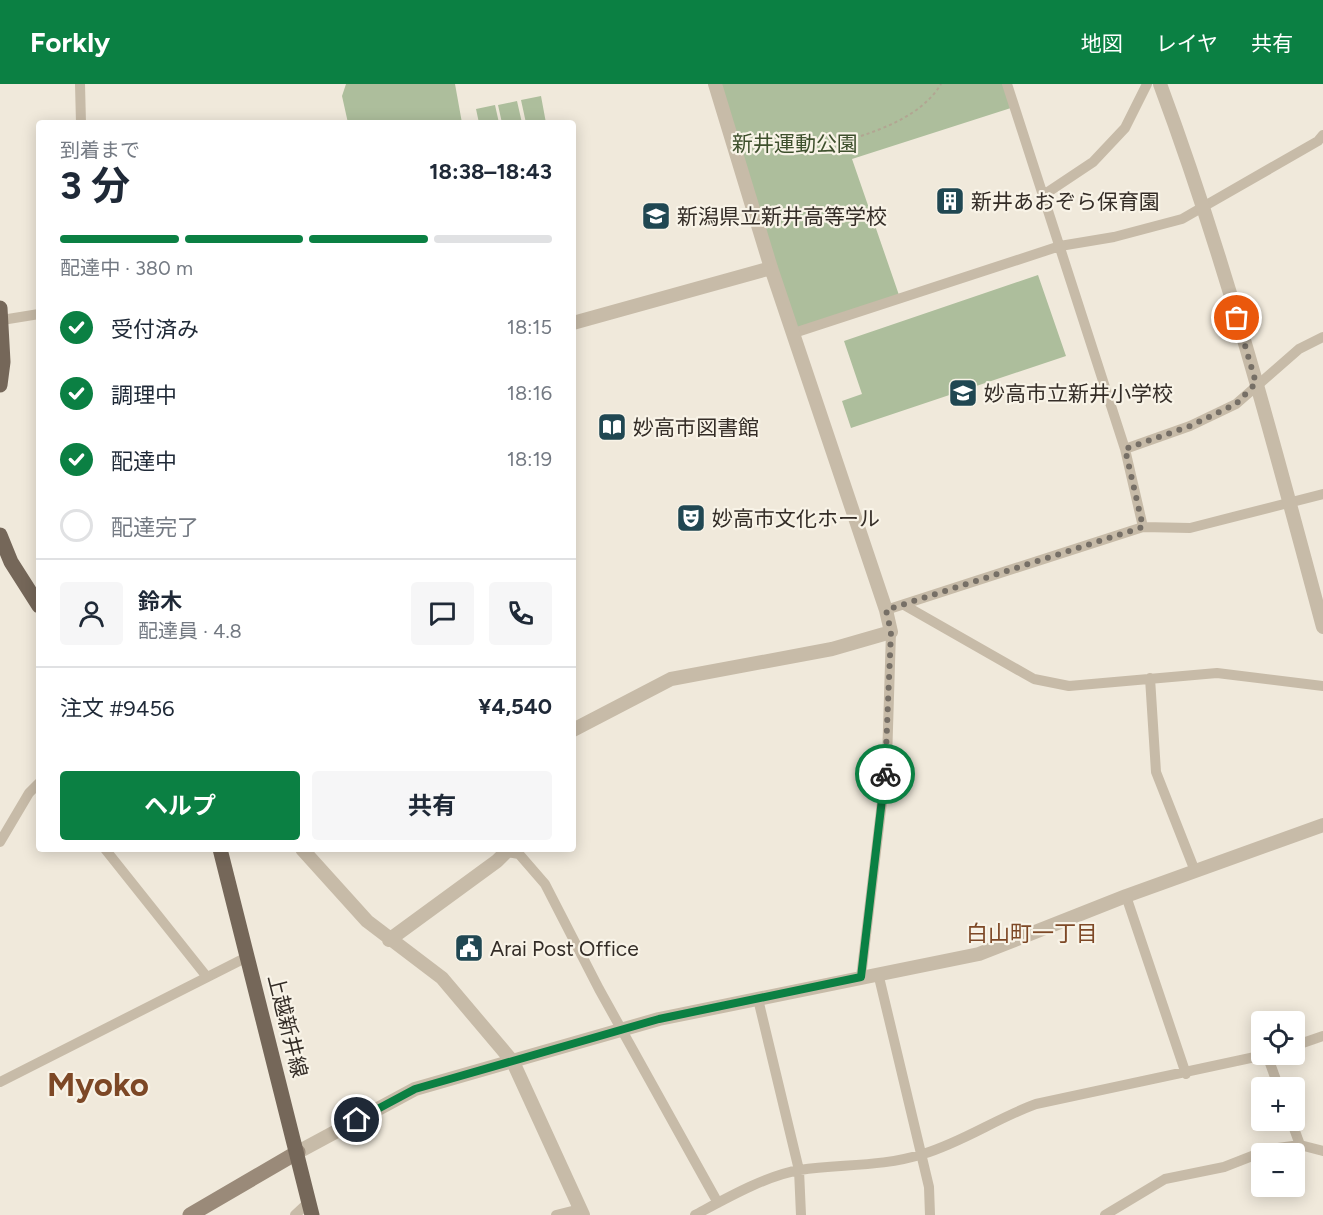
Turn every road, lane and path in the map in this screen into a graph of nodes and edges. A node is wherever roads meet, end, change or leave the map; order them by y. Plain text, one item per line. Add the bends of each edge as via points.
1 (80, 84) edge
2 (715, 84) edge
3 (941, 84) edge
4 (1007, 84) edge
5 (1147, 84) edge
6 (1160, 84) edge
7 (81, 120) edge
8 (1323, 135) edge
9 (861, 136) dead end
10 (1041, 196) junction
11 (1204, 208) junction
12 (1060, 246) junction
13 (771, 268) junction
14 (1, 314) edge
15 (36, 314) edge
16 (576, 322) edge
17 (794, 333) junction
18 (1323, 337) edge
19 (1256, 383) junction
20 (0, 385) edge
21 (1125, 449) junction
22 (1323, 494) edge
23 (1290, 501) junction
24 (1143, 527) junction
25 (0, 535) edge
26 (36, 601) edge
27 (904, 605) junction
28 (886, 610) junction
29 (1323, 627) edge
30 (891, 632) junction
31 (1150, 678) junction
32 (1323, 686) edge
33 (576, 728) edge
34 (36, 786) edge
35 (1323, 825) edge
36 (0, 842) edge
37 (107, 852) edge
38 (221, 852) edge
39 (305, 852) edge
40 (504, 852) edge
41 (510, 852) edge
42 (1195, 871) junction
43 (1126, 896) junction
44 (388, 940) junction
45 (249, 956) junction
46 (878, 973) junction
47 (207, 977) junction
48 (861, 977) junction
49 (758, 999) junction
50 (623, 1029) junction
51 (1323, 1036) edge
52 (1305, 1042) edge
53 (1251, 1059) edge
54 (513, 1062) junction
55 (1186, 1074) junction
56 (0, 1082) edge
57 (1305, 1146) edge
58 (1323, 1151) edge
59 (298, 1152) junction
60 (921, 1155) junction
61 (1251, 1156) edge
62 (799, 1170) junction
63 (718, 1203) junction
64 (311, 1208) edge
65 (582, 1212) edge
66 (190, 1215) edge
67 (296, 1215) edge
68 (556, 1215) edge
69 (695, 1215) edge
70 (801, 1215) edge
71 (930, 1215) edge
72 (1105, 1215) edge

1 - 7 street
2 - 13 street
3 - 9 path via 934,95 894,124
4 - 10 street
5 - 10 street via 1125,128 1093,162
6 - 11 street
8 - 11 street
10 - 12 street
11 - 12 street via 1182,219 1114,237
11 - 19 street
12 - 17 street
12 - 21 street
13 - 16 street
13 - 17 street
14 - 15 street
14 - 20 main road
17 - 28 street
18 - 19 street via 1299,348
19 - 21 street via 1236,404 1190,426
19 - 23 street
21 - 24 street
22 - 23 street
23 - 24 street via 1190,528
23 - 29 street
24 - 27 street
25 - 26 main road via 10,562
27 - 28 street
27 - 31 street via 1034,679 1069,686
28 - 30 street
30 - 33 street via 832,649 670,679
30 - 48 street via 887,760
31 - 32 street via 1217,673
31 - 42 street via 1156,772
34 - 36 street
35 - 42 street
37 - 47 street
38 - 45 main road, 上越新井線
39 - 44 street
40 - 44 street
41 - 50 street via 519,854 545,884
42 - 43 street
43 - 46 street via 979,954
43 - 55 street
44 - 54 street via 442,978
45 - 47 street
45 - 59 main road, 上越新井線
46 - 48 street
46 - 60 street
47 - 56 street
48 - 49 street
49 - 50 street
49 - 62 street
50 - 54 street
50 - 63 street
51 - 52 street
53 - 55 street
54 - 59 street via 415,1089
54 - 65 street
55 - 60 street via 1036,1104
57 - 58 street
59 - 64 main road, 上越新井線
59 - 66 main road
60 - 62 street via 854,1167
60 - 71 street via 929,1187
61 - 72 street via 1224,1167 1165,1179
62 - 63 street
62 - 70 street
63 - 69 street
64 - 67 street
65 - 68 street

